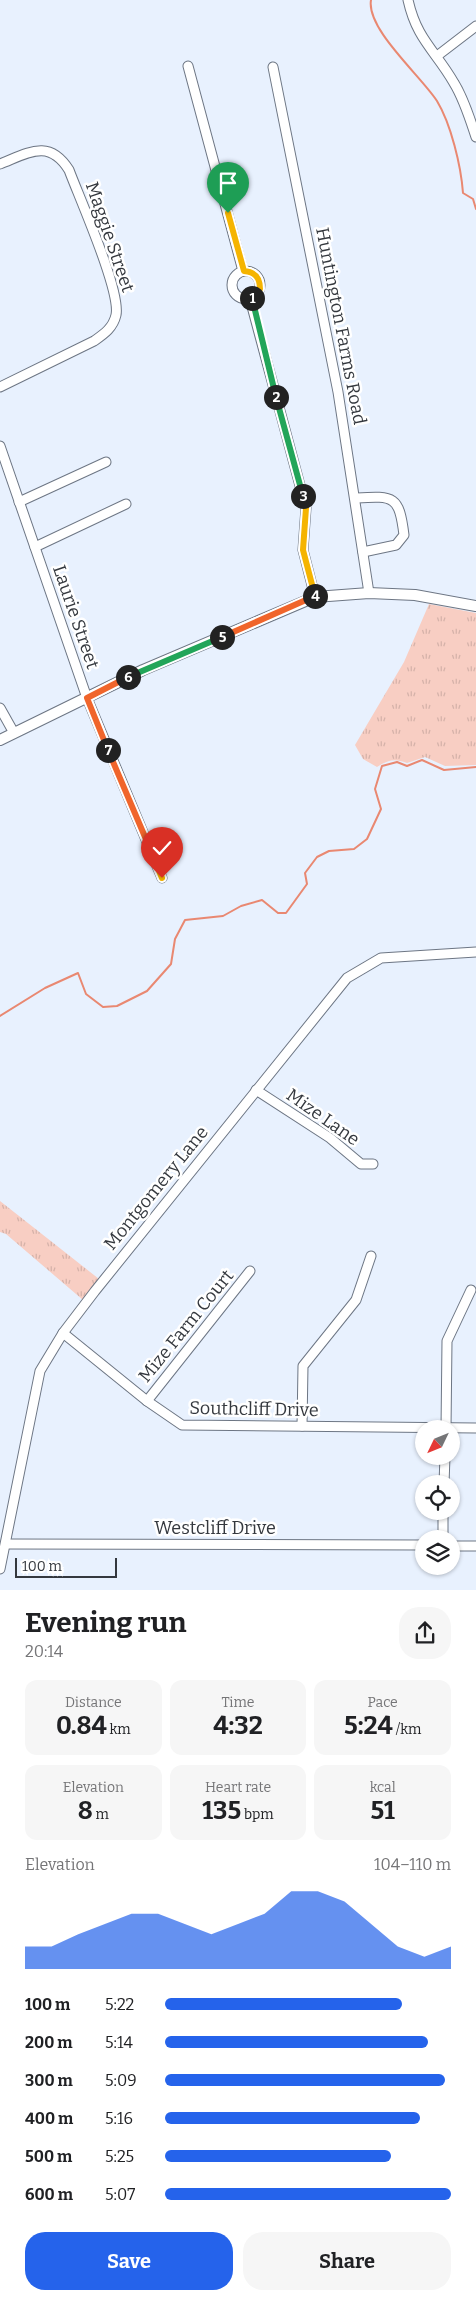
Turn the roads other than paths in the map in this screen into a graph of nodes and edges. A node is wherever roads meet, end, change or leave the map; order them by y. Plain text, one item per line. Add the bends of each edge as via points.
1 (408, 0) edge
2 (476, 26) edge
3 (437, 56) junction
4 (188, 66) dead end
5 (273, 67) dead end
6 (476, 137) edge
7 (0, 164) edge
8 (244, 271) junction
9 (250, 299) junction
10 (0, 387) edge
11 (0, 446) edge
12 (106, 462) dead end
13 (355, 498) junction
14 (20, 502) junction
15 (126, 504) dead end
16 (35, 547) junction
17 (363, 552) junction
18 (368, 593) junction
19 (315, 597) junction
20 (476, 606) edge
21 (87, 698) junction
22 (0, 708) edge
23 (14, 733) junction
24 (0, 740) edge
25 (162, 878) dead end
26 (476, 952) edge
27 (256, 1090) junction
28 (373, 1164) dead end
29 (371, 1256) dead end
30 (250, 1271) dead end
31 (471, 1290) dead end
32 (64, 1333) junction
33 (147, 1401) junction
34 (446, 1420) edge
35 (302, 1426) junction
36 (415, 1428) edge
37 (460, 1428) edge
38 (476, 1428) edge
39 (4, 1521) edge
40 (6, 1544) junction
41 (415, 1545) edge
42 (460, 1546) edge
43 (476, 1546) edge
44 (0, 1569) edge

1 - 3 street via 421,39
2 - 3 street
3 - 6 street via 455,84
4 - 8 street
5 - 13 street, Huntington Farms Road via 336,383
7 - 10 street, Maggie Street via 44,150 62,159 110,280 116,305 114,322 94,341
8 - 9 street via 257,276 260,282 260,289
8 - 9 street via 233,281 233,289 236,295
9 - 19 street via 306,508 303,550
11 - 14 street, Laurie Street
12 - 14 street
13 - 17 street, Huntington Farms Road
13 - 17 street via 390,499 398,504 402,516 404,535 396,545
14 - 16 street, Laurie Street
15 - 16 street
16 - 21 street, Laurie Street
17 - 18 street, Huntington Farms Road
18 - 19 street
18 - 20 street via 415,595
19 - 21 street via 144,670
21 - 23 street
21 - 25 street, Laurie Street
22 - 23 street
23 - 24 street
26 - 27 street, Montgomery Lane via 381,958 348,978
27 - 28 street, Mize Lane via 330,1138 361,1164
27 - 32 street, Montgomery Lane
29 - 35 street via 356,1300 303,1366
30 - 33 street, Mize Farm Court
31 - 34 street via 447,1341
32 - 33 street, Southcliff Drive
32 - 39 street, Montgomery Lane via 40,1371
33 - 35 street, Southcliff Drive via 182,1425
35 - 36 street, Southcliff Drive
37 - 38 street, Southcliff Drive
39 - 40 street, Montgomery Lane
40 - 41 street, Westcliff Drive
40 - 44 street, Montgomery Lane
42 - 43 street

